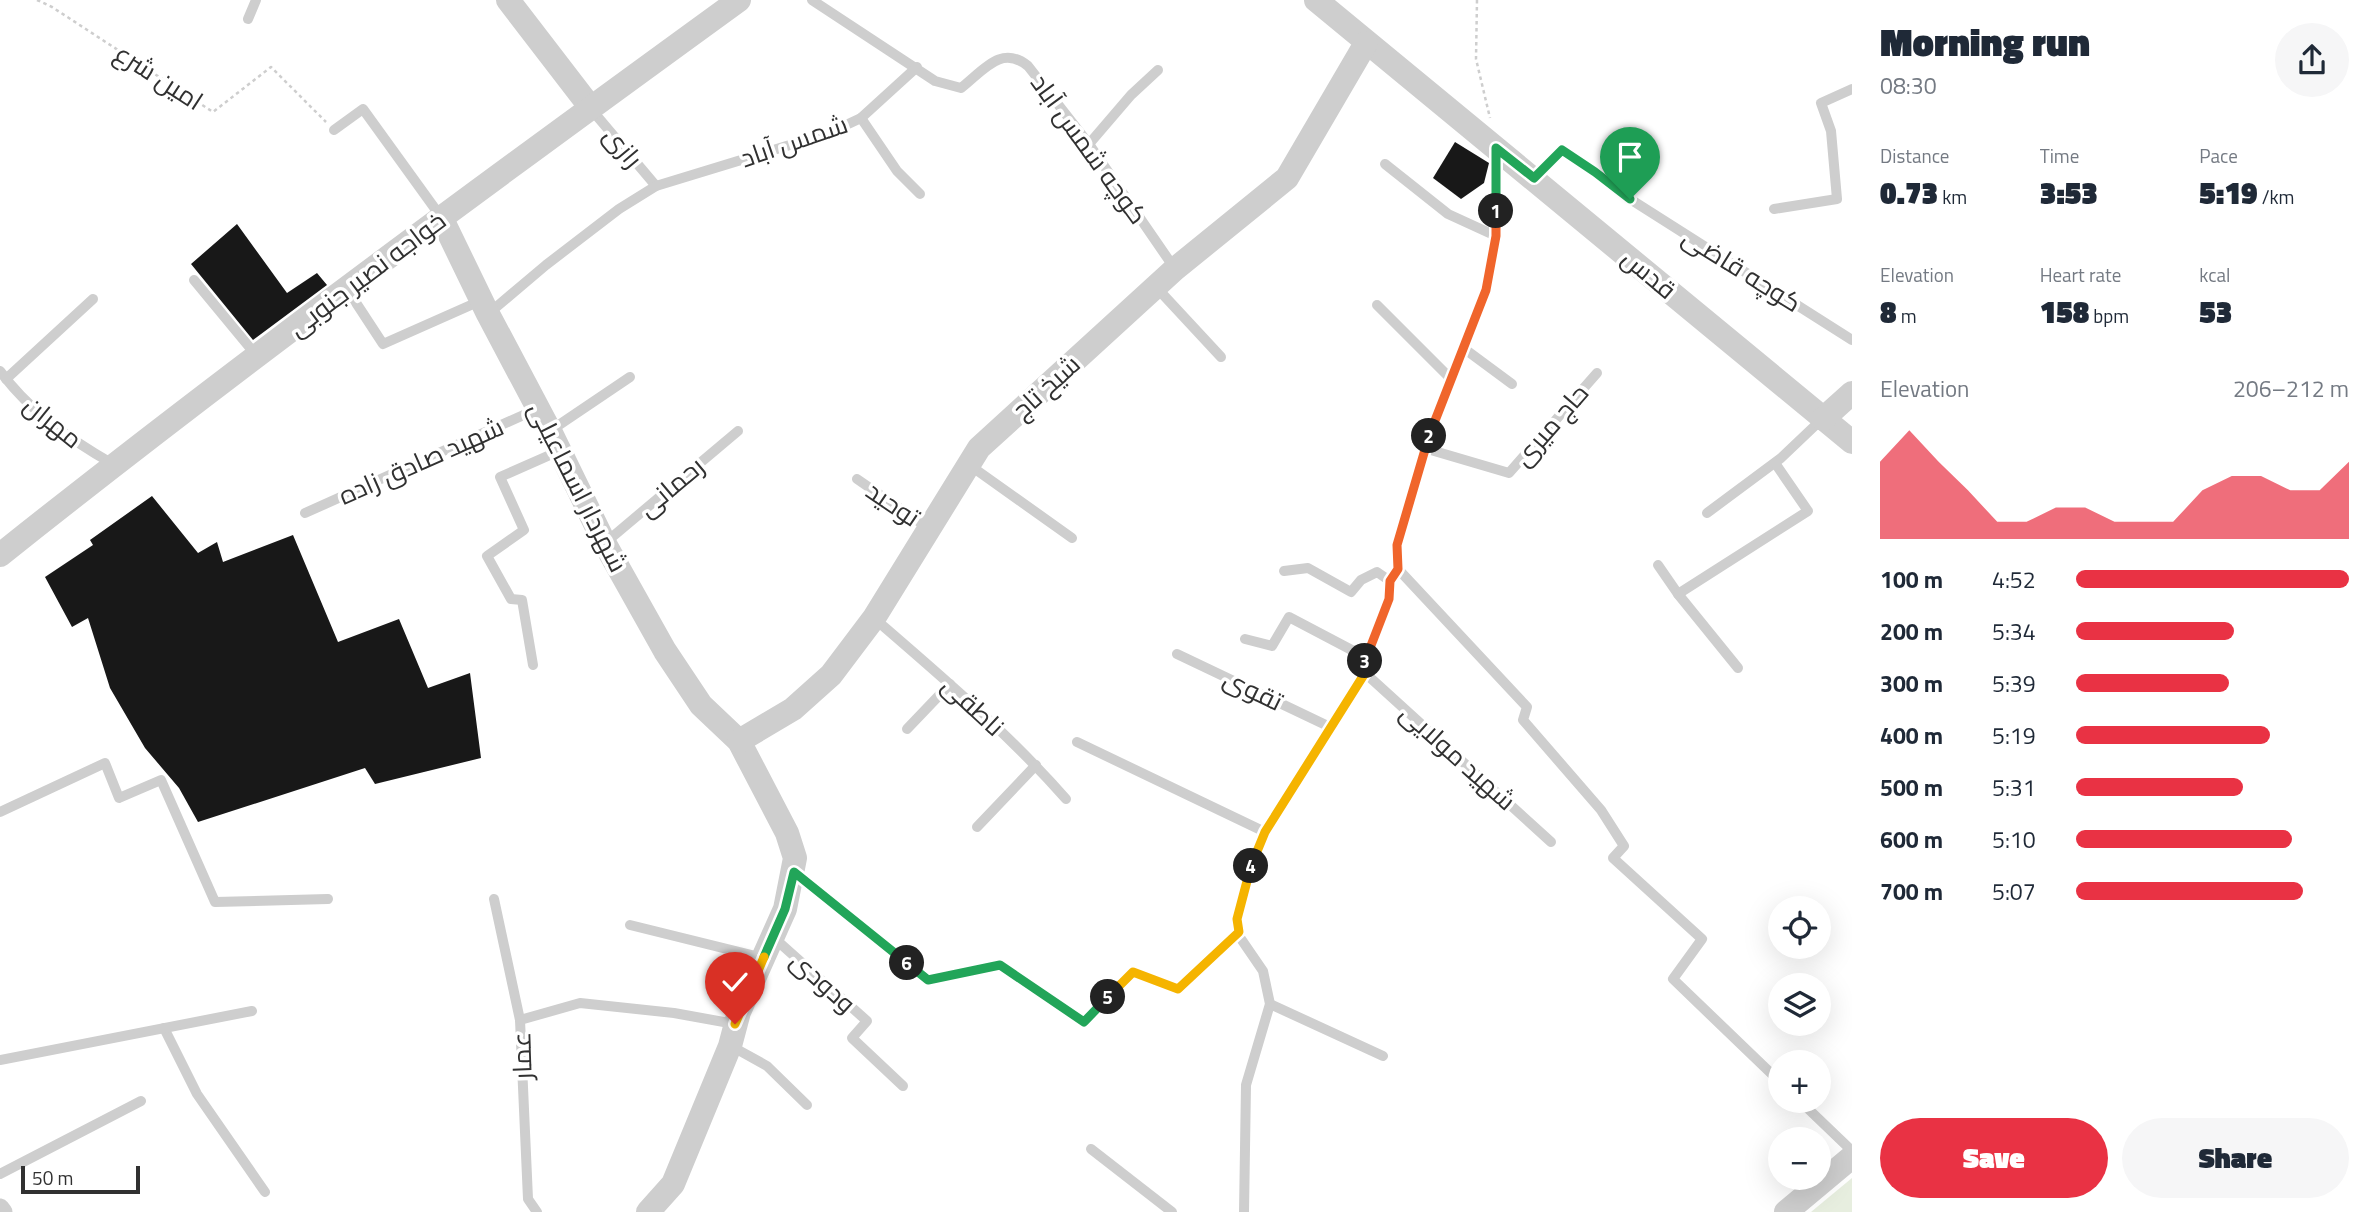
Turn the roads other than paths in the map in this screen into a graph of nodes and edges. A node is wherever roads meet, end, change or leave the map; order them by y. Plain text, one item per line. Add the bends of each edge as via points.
1 (256, 0) edge
2 (508, 0) edge
3 (739, 0) edge
4 (812, 0) edge
5 (1316, 0) edge
6 (248, 19) dead end
7 (1366, 43) junction
8 (917, 67) junction
9 (1158, 70) dead end
10 (1852, 89) edge
11 (590, 108) junction
12 (861, 118) junction
13 (334, 130) road end
14 (1089, 144) junction
15 (1496, 148) junction
16 (1385, 164) dead end
17 (1534, 178) junction
18 (656, 187) junction
19 (920, 194) dead end
20 (1774, 209) dead end
21 (441, 217) junction
22 (1496, 236) junction
23 (1175, 270) junction
24 (194, 280) dead end
25 (1155, 287) junction
26 (347, 289) junction
27 (93, 299) dead end
28 (1377, 305) dead end
29 (484, 307) junction
30 (1852, 340) edge
31 (1462, 347) junction
32 (257, 356) junction
33 (1221, 356) dead end
34 (1597, 373) dead end
35 (3, 375) edge
36 (630, 377) dead end
37 (1450, 378) junction
38 (1512, 384) dead end
39 (1852, 393) edge
40 (537, 409) junction
41 (1823, 419) junction
42 (738, 430) dead end
43 (555, 441) junction
44 (1852, 442) edge
45 (1424, 448) junction
46 (1775, 463) junction
47 (114, 464) junction
48 (967, 464) junction
49 (857, 480) dead end
50 (305, 513) dead end
51 (1707, 513) dead end
52 (928, 528) junction
53 (1072, 538) dead end
54 (605, 544) junction
55 (0, 555) edge
56 (1658, 565) dead end
57 (1398, 569) junction
58 (1284, 571) dead end
59 (1390, 581) junction
60 (1678, 594) junction
61 (874, 618) junction
62 (1245, 639) dead end
63 (1177, 654) dead end
64 (1365, 657) junction
65 (533, 665) dead end
66 (1738, 668) dead end
67 (1365, 673) junction
68 (950, 684) junction
69 (1330, 727) junction
70 (907, 729) dead end
71 (739, 741) junction
72 (1077, 742) dead end
73 (1036, 765) junction
74 (1066, 799) dead end
75 (0, 812) edge
76 (977, 827) dead end
77 (1265, 832) junction
78 (1551, 842) dead end
79 (794, 872) junction
80 (328, 899) dead end
81 (494, 899) dead end
82 (630, 925) dead end
83 (1239, 932) junction
84 (768, 948) junction
85 (1270, 1004) junction
86 (252, 1011) dead end
87 (520, 1020) junction
88 (164, 1028) junction
89 (733, 1035) junction
90 (1383, 1056) dead end
91 (0, 1060) edge
92 (1768, 1070) edge
93 (903, 1086) dead end
94 (141, 1101) dead end
95 (807, 1105) dead end
96 (1812, 1113) edge
97 (1091, 1149) dead end
98 (1852, 1151) edge
99 (1852, 1157) edge
100 (0, 1174) edge
101 (1852, 1177) edge
102 (265, 1192) dead end
103 (0, 1208) edge
104 (3, 1212) edge
105 (537, 1212) edge
106 (648, 1212) edge
107 (1172, 1212) edge
108 (1244, 1212) edge
109 (1786, 1212) edge
110 (1810, 1212) edge

1 - 6 lane
2 - 11 street
3 - 11 street, خواجه نصیر جنوبی
4 - 8 lane, کوچه شمس آباد
5 - 7 street, قدس
7 - 15 street, قدس
7 - 23 street, شیخ تاج via 1287,177
8 - 12 lane, شمس آباد
8 - 14 lane, کوچه شمس آباد via 935,81 961,88 1001,56 1017,57
9 - 14 lane
10 - 20 lane via 1821,103 1831,131 1837,199
11 - 18 lane, رازی
11 - 21 street, خواجه نصیر جنوبی
12 - 18 lane, شمس آباد via 829,133
12 - 19 lane via 897,171
13 - 21 lane via 363,108
14 - 23 lane, کوچه شمس آباد
15 - 17 street, قدس
15 - 22 lane
16 - 22 lane via 1448,214
17 - 30 lane, کوچه قاضی via 1562,150 1630,199
17 - 41 street, قدس
18 - 29 lane, شمس آباد
21 - 26 street, خواجه نصیر جنوبی
21 - 29 street, شهردار اسماعیلی
22 - 31 lane via 1486,290
23 - 25 street, شیخ تاج
24 - 32 lane
25 - 33 lane
25 - 48 street, شیخ تاج
26 - 29 lane, شمس آباد via 383,344
26 - 32 street, خواجه نصیر جنوبی
27 - 35 lane
28 - 37 lane
29 - 40 street, شهردار اسماعیلی
31 - 37 lane
31 - 38 lane
32 - 47 street, خواجه نصیر جنوبی
34 - 45 lane, حاج میری via 1508,473
35 - 47 lane, مهران via 22,398 76,444
36 - 43 lane
37 - 45 lane
39 - 41 street
40 - 43 street, شهردار اسماعیلی
40 - 50 lane, شهید صادق زاده
41 - 44 street, قدس
41 - 46 lane
42 - 54 lane, رحمانی
43 - 54 street, شهردار اسماعیلی
43 - 65 lane via 500,477 524,530 487,556 511,599 522,600
45 - 57 lane via 1397,545
46 - 51 lane
46 - 60 lane via 1808,511
47 - 55 street, خواجه نصیر جنوبی
48 - 52 street, شیخ تاج
48 - 53 lane
49 - 52 lane, توحید
52 - 61 street, شیخ تاج
54 - 71 street, شهردار اسماعیلی via 701,705
56 - 60 lane
57 - 59 lane
57 - 92 lane via 1527,707 1523,720 1601,810 1624,846 1613,858 1702,939 1674,979
58 - 59 lane via 1308,568 1351,592 1377,572
59 - 64 lane via 1389,599
60 - 66 lane
61 - 68 lane, ناطقی
61 - 71 street, شیخ تاج via 831,675 793,709
62 - 64 lane via 1272,646 1289,617
63 - 69 lane, تقوی
64 - 67 lane
67 - 69 lane
67 - 78 lane, شهید مولایی
68 - 70 lane
68 - 73 lane, ناطقی
69 - 77 lane
71 - 79 street, شهردار اسماعیلی via 787,833
72 - 77 lane
73 - 74 lane, ناطقی
73 - 76 lane
75 - 80 lane via 105,763 119,798 161,780 215,902
77 - 83 lane via 1237,919
79 - 83 lane via 928,980 1000,965 1084,1022 1133,972 1178,989
79 - 84 street
81 - 87 lane, عمار
82 - 84 lane
83 - 85 lane via 1263,971
84 - 89 street
84 - 93 lane, ودودی via 866,1021 852,1038
85 - 90 lane
85 - 108 lane via 1246,1085
86 - 88 lane
87 - 89 lane via 580,1003 674,1013
87 - 105 lane, عمار via 528,1199
88 - 91 lane
88 - 102 lane via 197,1094
89 - 95 lane
89 - 106 street via 673,1184
94 - 100 lane
96 - 98 lane
97 - 107 lane
99 - 109 street
101 - 110 street
103 - 104 street

